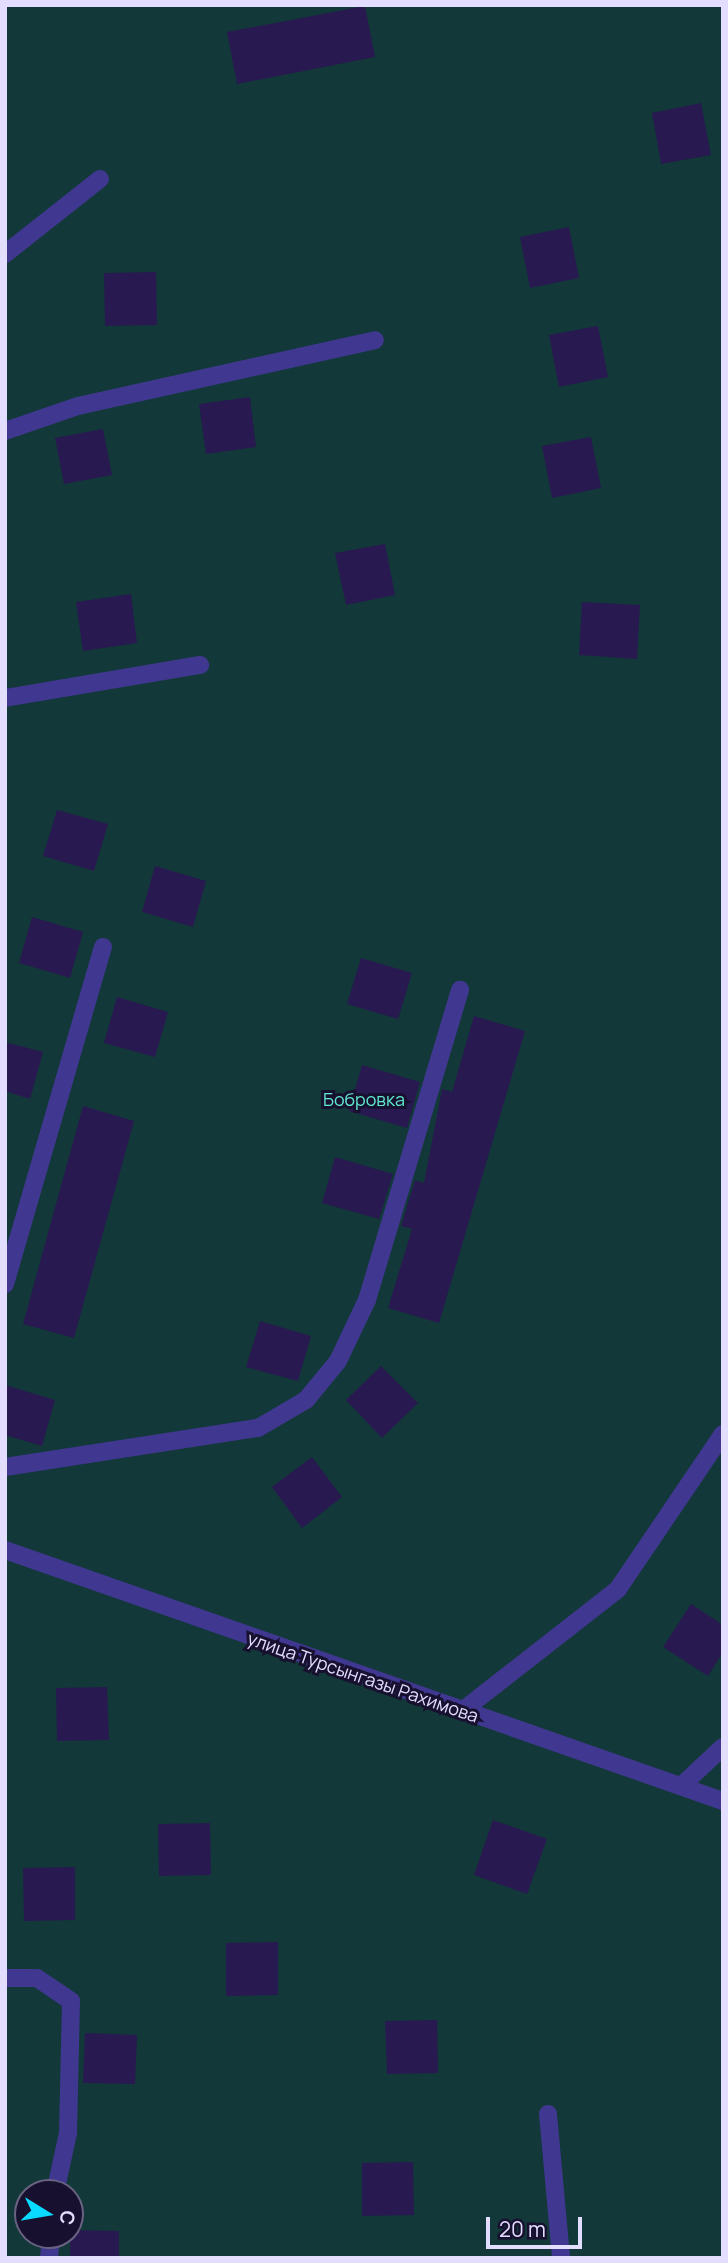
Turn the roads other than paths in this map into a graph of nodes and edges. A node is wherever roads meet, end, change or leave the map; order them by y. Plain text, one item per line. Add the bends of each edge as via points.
1 (100, 178) dead end
2 (5, 254) edge
3 (375, 340) dead end
4 (5, 431) edge
5 (200, 664) dead end
6 (5, 698) edge
7 (103, 947) dead end
8 (460, 990) dead end
9 (5, 1284) edge
10 (723, 1434) edge
11 (5, 1467) edge
12 (5, 1550) edge
13 (463, 1711) junction
14 (723, 1747) edge
15 (681, 1786) junction
16 (723, 1801) edge
17 (5, 1978) edge
18 (548, 2115) dead end
19 (58, 2179) edge
20 (562, 2258) edge

1 - 2 street
3 - 4 street via 78,406
5 - 6 street
7 - 9 street
8 - 11 street via 367,1300 338,1361 306,1401 258,1428
10 - 13 street via 618,1589
12 - 13 street, улица Турсынгазы Рахимова
13 - 15 street, улица Турсынгазы Рахимова
14 - 15 street
15 - 16 street, улица Турсынгазы Рахимова
17 - 19 street via 37,1978 71,2001 68,2133
18 - 20 street

